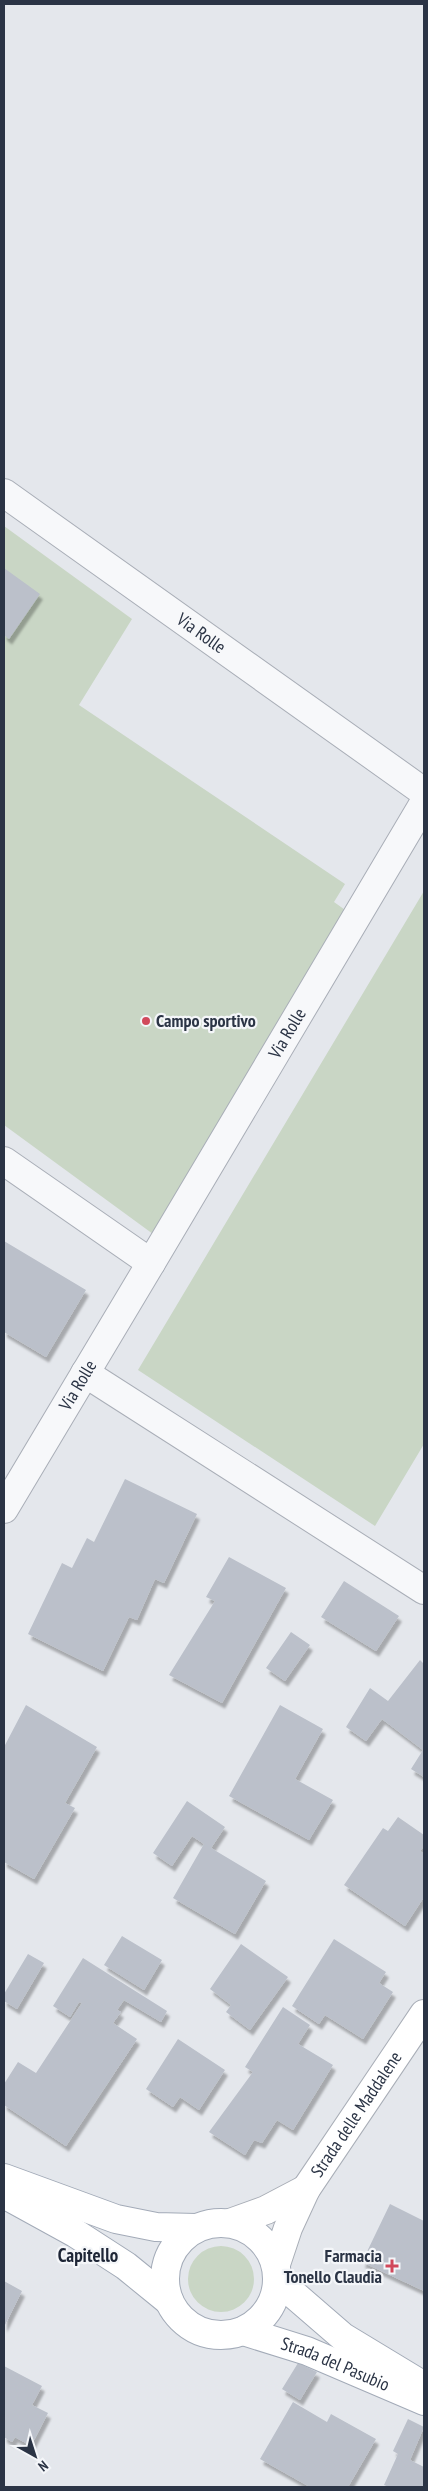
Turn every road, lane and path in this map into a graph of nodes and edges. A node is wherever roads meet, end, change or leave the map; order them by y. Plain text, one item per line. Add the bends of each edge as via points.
1 (4, 493) edge
2 (424, 792) edge
3 (424, 803) edge
4 (4, 1161) edge
5 (151, 1263) junction
6 (85, 1373) junction
7 (4, 1509) edge
8 (424, 1590) edge
9 (424, 2014) edge
10 (4, 2178) edge
11 (306, 2189) junction
12 (4, 2194) edge
13 (230, 2223) junction
14 (196, 2228) junction
15 (276, 2272) junction
16 (169, 2301) junction
17 (243, 2331) junction
18 (424, 2386) edge
19 (424, 2401) edge

1 - 2 street, Via Rolle
3 - 5 street, Via Rolle
4 - 5 street
5 - 6 street, Via Rolle
6 - 7 street, Via Rolle
6 - 8 street
9 - 11 main road, Strada delle Maddalene
10 - 14 main road via 116,2218 156,2228
11 - 13 main road, Strada delle Maddalene via 266,2210
11 - 15 main road, Strada delle Maddalene via 288,2228
12 - 16 main road via 126,2266
13 - 14 main road
13 - 15 main road via 250,2230 266,2244
14 - 16 main road via 179,2240 168,2259 164,2280
15 - 17 main road via 273,2301 261,2319
15 - 18 main road, Strada del Pasubio via 343,2337
16 - 17 main road via 181,2319 199,2331 222,2335
17 - 19 main road, Strada del Pasubio via 307,2351

